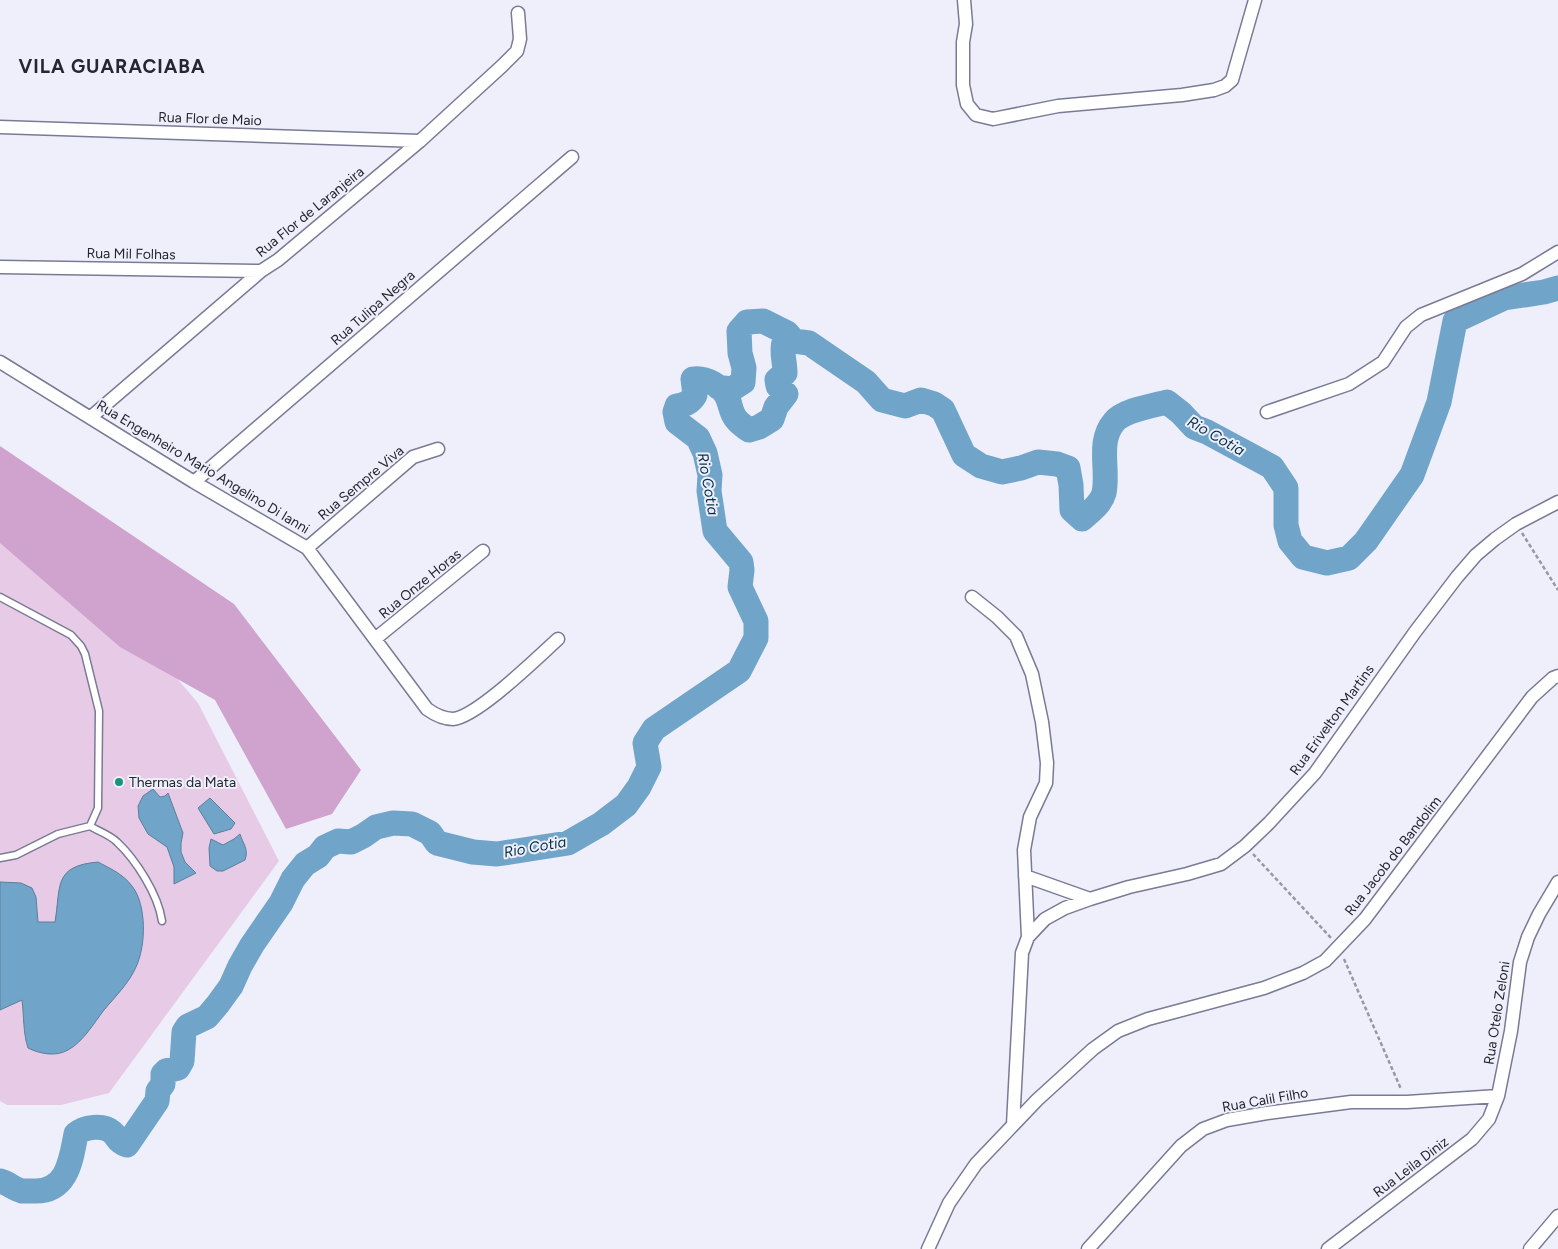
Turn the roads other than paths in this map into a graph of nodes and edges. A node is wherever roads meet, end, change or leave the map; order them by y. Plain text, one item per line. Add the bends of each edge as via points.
1 (964, 0) edge
2 (1255, 0) edge
3 (518, 13) dead end
4 (0, 127) edge
5 (420, 141) junction
6 (572, 157) dead end
7 (1558, 252) edge
8 (0, 267) edge
9 (261, 271) junction
10 (0, 362) edge
11 (1267, 412) dead end
12 (91, 417) junction
13 (438, 449) dead end
14 (194, 482) junction
15 (1558, 502) edge
16 (307, 548) junction
17 (483, 551) dead end
18 (0, 597) edge
19 (972, 597) dead end
20 (375, 639) junction
21 (558, 639) dead end
22 (1558, 676) edge
23 (90, 826) junction
24 (0, 858) edge
25 (1025, 876) junction
26 (1558, 882) edge
27 (1090, 899) junction
28 (162, 921) dead end
29 (1028, 937) junction
30 (1498, 1096) junction
31 (1013, 1125) junction
32 (1558, 1216) edge
33 (928, 1249) edge
34 (1088, 1249) edge
35 (1328, 1249) edge
36 (1530, 1249) edge

1 - 2 street via 963,85 967,104 976,115 993,118 1058,106 1182,95 1225,86 1232,80
3 - 5 street, Rua Flor de Laranjeira via 520,39 517,51
4 - 5 street, Rua Flor de Maio
5 - 9 street, Rua Flor de Laranjeira
6 - 14 street, Rua Tulipa Negra
7 - 11 street via 1522,274 1421,315 1406,327 1383,362 1349,384
8 - 9 street, Rua Mil Folhas
9 - 12 street, Rua Flor de Laranjeira
10 - 12 street, Rua Engenheiro Mario Angelino Di Ianni
12 - 14 street, Rua Engenheiro Mario Angelino Di Ianni
13 - 16 street, Rua Sempre Viva via 414,457
14 - 16 street, Rua Engenheiro Mario Angelino Di Ianni
15 - 27 street, Rua Erivelton Martins via 1516,524 1476,555 1415,632 1315,772 1246,846 1220,864
16 - 20 street, Rua Engenheiro Mario Angelino Di Ianni
17 - 20 street, Rua Onze Horas
18 - 23 lane via 71,635 85,654 99,711 98,808
19 - 25 street via 1016,636 1032,674 1037,696 1047,772 1046,783 1026,834
20 - 21 street, Rua Engenheiro Mario Angelino Di Ianni via 428,709 452,719 468,713 498,692
22 - 31 street, Rua Jacob do Bandolim via 1532,697 1365,919 1325,961 1303,974 1264,988 1118,1030 1093,1049
23 - 24 lane via 58,834 16,855
23 - 28 lane via 116,841 145,876
25 - 27 street
25 - 29 street
26 - 30 street, Rua Otelo Zeloni via 1536,921 1520,962
27 - 29 street, Rua Erivelton Martins via 1044,919
29 - 31 street via 1022,953
30 - 34 street, Rua Calil Filho via 1350,1102 1226,1120 1203,1129 1181,1146
30 - 35 street, Rua Leila Diniz via 1490,1119 1472,1139
31 - 33 street, Rua Jacob do Bandolim via 976,1164 949,1203
32 - 36 street

